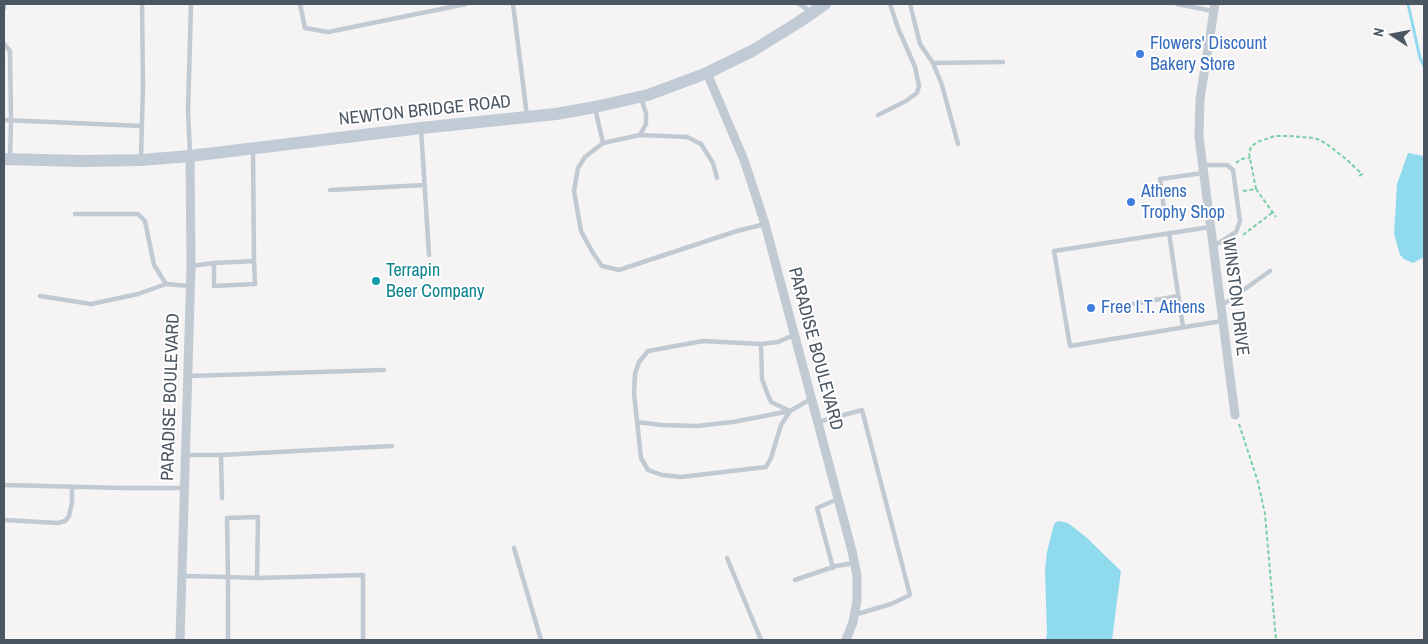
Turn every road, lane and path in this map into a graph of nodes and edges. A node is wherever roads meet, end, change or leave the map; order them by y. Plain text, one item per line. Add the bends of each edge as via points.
1 (4, 4) edge
2 (142, 4) edge
3 (191, 4) edge
4 (300, 4) edge
5 (466, 4) edge
6 (514, 4) edge
7 (799, 4) edge
8 (825, 4) edge
9 (890, 4) edge
10 (910, 4) edge
11 (1177, 4) edge
12 (1214, 7) edge
13 (4, 8) edge
14 (812, 13) junction
15 (4, 44) edge
16 (1003, 62) dead end
17 (933, 63) junction
18 (707, 73) junction
19 (641, 96) junction
20 (595, 107) junction
21 (878, 115) dead end
22 (527, 117) junction
23 (4, 120) edge
24 (11, 121) junction
25 (142, 126) junction
26 (421, 128) junction
27 (640, 135) junction
28 (603, 143) junction
29 (958, 144) dead end
30 (253, 149) junction
31 (190, 156) junction
32 (1250, 158) junction
33 (7, 160) edge
34 (141, 160) junction
35 (1228, 166) junction
36 (1203, 169) junction
37 (1358, 177) dead end
38 (717, 178) dead end
39 (426, 185) junction
40 (1256, 189) junction
41 (330, 190) dead end
42 (1236, 192) junction
43 (1164, 209) dead end
44 (1273, 212) junction
45 (75, 214) dead end
46 (1276, 217) dead end
47 (765, 224) junction
48 (1210, 227) junction
49 (1169, 232) junction
50 (1235, 232) junction
51 (1212, 246) junction
52 (429, 254) dead end
53 (254, 261) junction
54 (214, 263) junction
55 (191, 266) junction
56 (1270, 271) dead end
57 (166, 284) junction
58 (190, 286) junction
59 (40, 296) dead end
60 (1178, 296) junction
61 (1116, 307) dead end
62 (1220, 307) junction
63 (1222, 320) junction
64 (1183, 327) junction
65 (794, 335) junction
66 (761, 344) junction
67 (384, 370) dead end
68 (188, 376) junction
69 (812, 399) junction
70 (790, 411) junction
71 (1235, 415) joint
72 (637, 422) junction
73 (818, 422) junction
74 (392, 446) dead end
75 (185, 455) junction
76 (221, 455) junction
77 (4, 485) edge
78 (72, 486) junction
79 (184, 488) junction
80 (222, 498) dead end
81 (838, 499) junction
82 (4, 520) edge
83 (514, 548) dead end
84 (728, 558) dead end
85 (854, 563) junction
86 (833, 568) junction
87 (182, 576) junction
88 (228, 578) junction
89 (257, 578) junction
90 (795, 580) dead end
91 (854, 615) junction
92 (180, 640) edge
93 (228, 640) edge
94 (363, 640) edge
95 (541, 640) edge
96 (761, 640) edge
97 (846, 640) edge
98 (1276, 640) edge

1 - 13 lane
2 - 25 lane
3 - 31 lane
4 - 5 lane via 305,28 328,32
6 - 22 lane
7 - 14 lane
8 - 14 main road, NEWTON BRIDGE ROAD
9 - 21 lane via 915,67 919,86 917,93 906,101
10 - 17 lane via 920,44
11 - 12 lane
12 - 36 street, WINSTON DRIVE via 1200,99 1199,137
14 - 18 main road, NEWTON BRIDGE ROAD via 752,52
15 - 24 lane via 10,51
16 - 17 lane
17 - 29 lane
18 - 19 main road, NEWTON BRIDGE ROAD
18 - 47 street, PARADISE BOULEVARD via 744,160
19 - 20 main road, NEWTON BRIDGE ROAD
19 - 27 lane via 646,124
20 - 22 main road, NEWTON BRIDGE ROAD
20 - 28 lane
22 - 26 main road, NEWTON BRIDGE ROAD
23 - 24 lane
24 - 25 lane
24 - 33 lane
25 - 34 lane
26 - 30 main road, NEWTON BRIDGE ROAD
26 - 39 lane
27 - 28 lane
27 - 38 lane via 687,137 701,144 713,163
28 - 47 lane via 585,156 578,168 574,191 582,231 602,266 618,270
30 - 31 main road, NEWTON BRIDGE ROAD
30 - 53 lane
31 - 34 main road, NEWTON BRIDGE ROAD
31 - 55 street, PARADISE BOULEVARD
32 - 35 path
32 - 37 path via 1251,147 1275,136 1314,138 1328,144 1346,159 1362,174
32 - 40 path
33 - 34 main road, NEWTON BRIDGE ROAD
35 - 36 lane
35 - 42 lane via 1233,170
36 - 43 lane via 1160,179
36 - 48 street, WINSTON DRIVE
39 - 41 lane
39 - 52 lane
40 - 42 path
40 - 44 path
42 - 50 lane via 1240,221
44 - 46 path
44 - 50 path via 1238,239
45 - 57 lane via 138,214 146,221 154,265
47 - 65 street, PARADISE BOULEVARD
48 - 49 lane
48 - 51 street, WINSTON DRIVE
49 - 60 lane
49 - 64 lane via 1054,251 1070,346
50 - 51 lane
51 - 62 street, WINSTON DRIVE
53 - 54 lane
53 - 54 lane via 254,284 214,286
54 - 55 lane
55 - 58 street, PARADISE BOULEVARD
56 - 62 lane
57 - 58 lane
57 - 59 lane via 91,304
58 - 68 street, PARADISE BOULEVARD
60 - 61 lane
60 - 64 lane
62 - 63 street, WINSTON DRIVE
63 - 64 lane
63 - 71 street, WINSTON DRIVE
65 - 66 lane via 778,342
65 - 69 street, PARADISE BOULEVARD
66 - 70 lane via 762,379 771,402
66 - 72 lane via 703,342 648,351 635,374
67 - 68 lane
68 - 75 street, PARADISE BOULEVARD
69 - 70 lane
69 - 73 street, PARADISE BOULEVARD
70 - 72 lane via 697,426
70 - 72 lane via 781,424 766,467 680,477 648,470 641,458
71 - 98 path via 1258,482 1265,514
73 - 81 street, PARADISE BOULEVARD
73 - 91 lane via 862,410 910,595
74 - 76 lane
75 - 76 lane
75 - 79 street, PARADISE BOULEVARD
76 - 80 lane
77 - 78 lane
78 - 79 lane
78 - 82 lane via 72,502 65,521
79 - 87 street, PARADISE BOULEVARD
81 - 85 street, PARADISE BOULEVARD
81 - 86 lane via 817,508
83 - 95 lane
84 - 96 lane
85 - 86 lane
85 - 91 street, PARADISE BOULEVARD via 857,576
86 - 90 lane
87 - 88 lane
87 - 92 street, PARADISE BOULEVARD
88 - 89 lane
88 - 89 lane via 227,518 258,517
88 - 93 lane
89 - 94 lane via 363,575
91 - 97 street, PARADISE BOULEVARD

